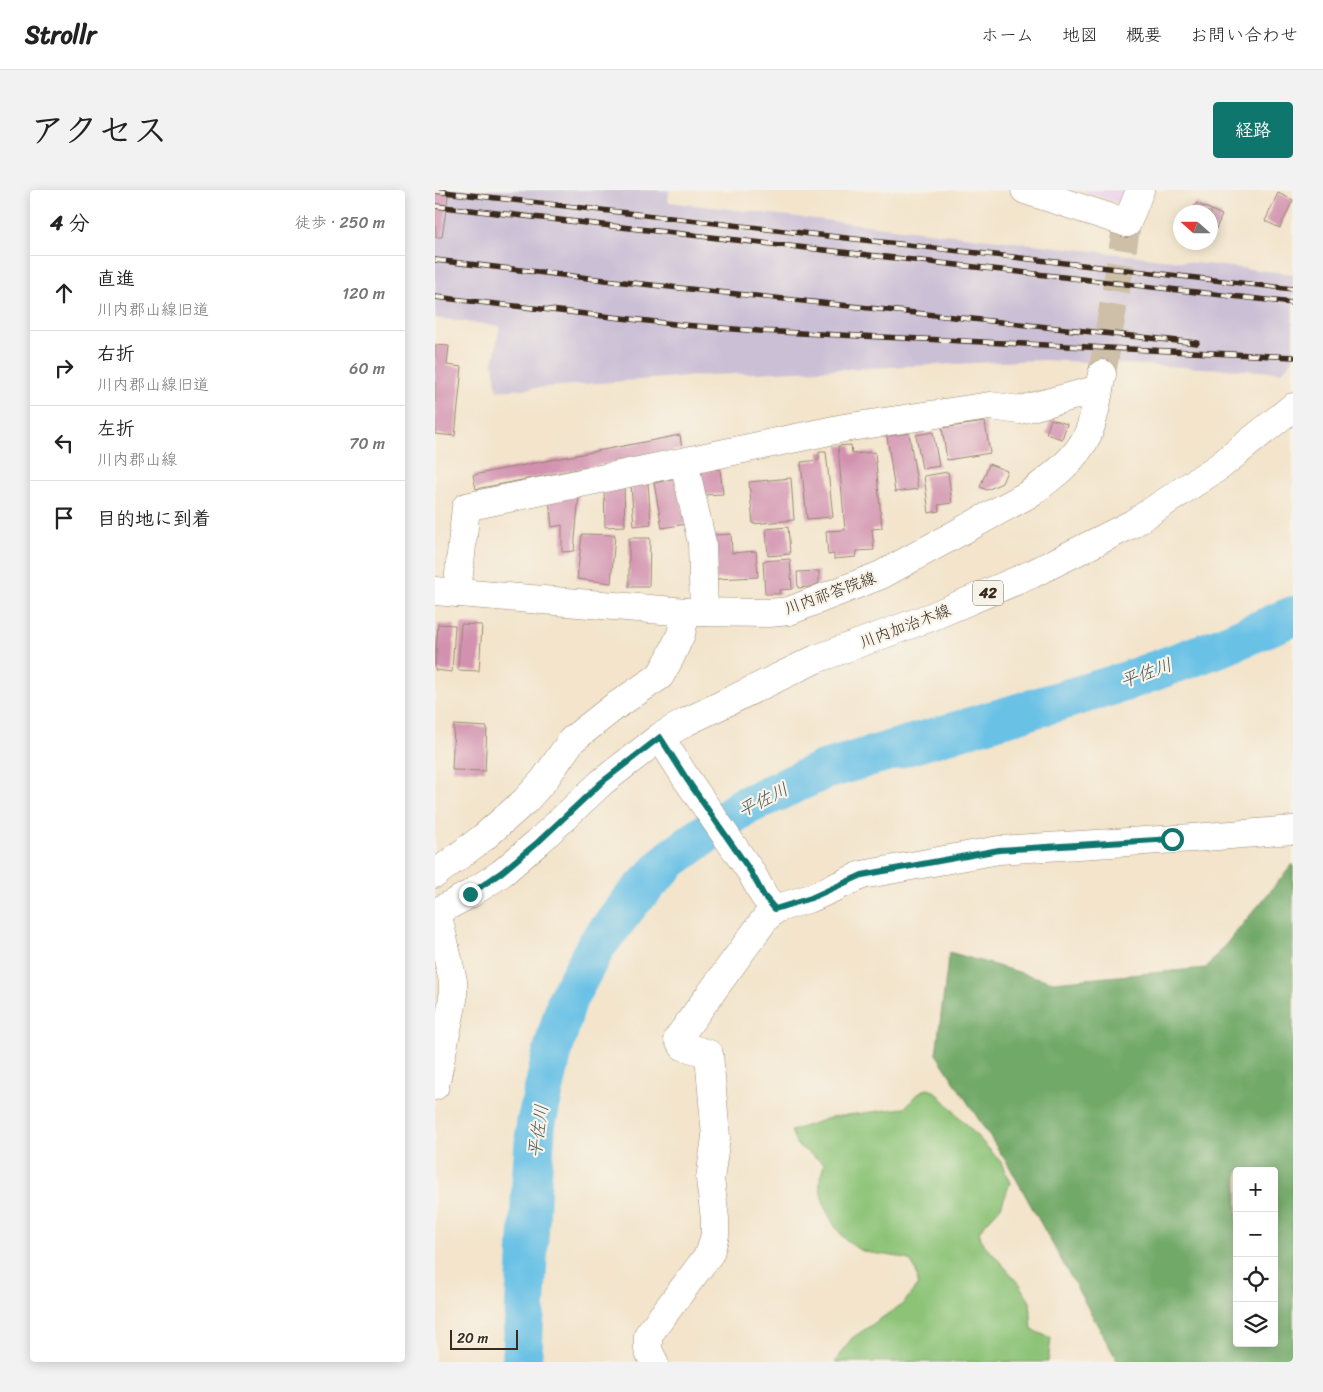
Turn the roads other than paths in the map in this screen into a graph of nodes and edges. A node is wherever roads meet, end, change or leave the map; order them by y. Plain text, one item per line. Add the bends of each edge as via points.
1 (1025, 190) edge
2 (1140, 190) edge
3 (1293, 407) edge
4 (684, 462) junction
5 (446, 592) edge
6 (695, 612) junction
7 (660, 737) junction
8 (1293, 830) edge
9 (435, 874) edge
10 (775, 909) junction
11 (436, 912) edge
12 (435, 1086) edge
13 (654, 1362) edge

1 - 2 street via 1127,223
3 - 7 street, 川内加治木線 / 42 via 1220,466 1131,524 1032,574 931,618 816,659
4 - 5 street via 466,508
4 - 6 street via 702,543
4 - 6 street, 川内祁答院線 via 854,426 990,406 1020,410 1100,382 1087,434 1073,457 1029,494 881,575 789,610 769,613
5 - 6 street, 川内祁答院線
6 - 9 street via 660,676 572,740 525,801 485,838
7 - 10 street
7 - 11 street, 川内加治木線 via 602,782 502,872
8 - 10 street via 999,850 862,875 811,898
10 - 13 street via 678,1038 683,1046 709,1054 716,1137 710,1179 715,1235 710,1253 648,1335 648,1350
11 - 12 street via 453,981 453,1000

